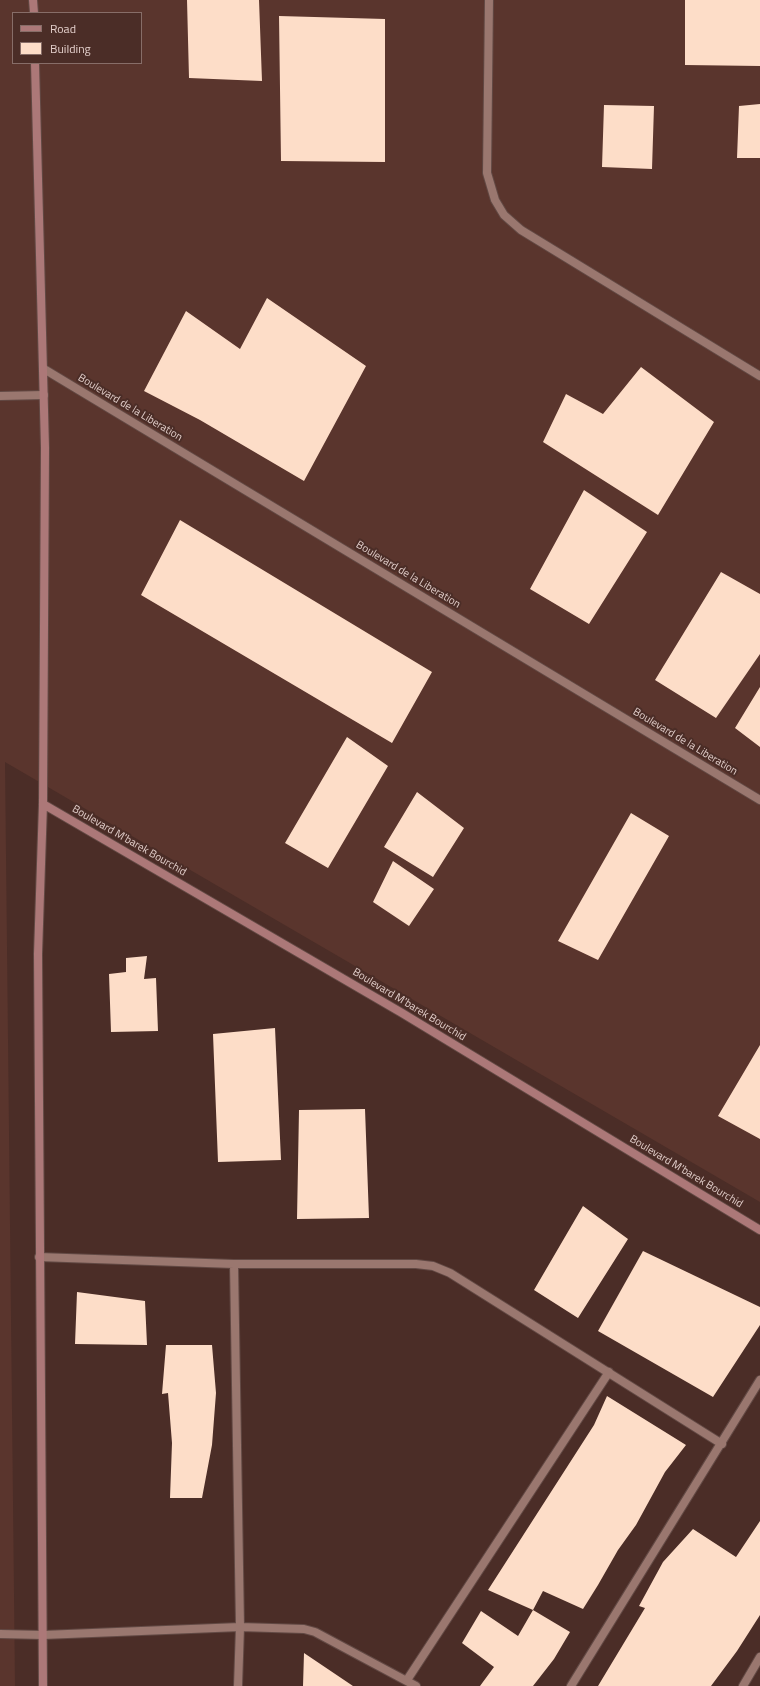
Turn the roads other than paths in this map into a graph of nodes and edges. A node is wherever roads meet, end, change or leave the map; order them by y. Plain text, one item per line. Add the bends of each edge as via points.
1 (33, 0) edge
2 (489, 0) edge
3 (34, 12) edge
4 (35, 64) edge
5 (44, 368) junction
6 (760, 376) edge
7 (44, 395) junction
8 (0, 396) edge
9 (760, 800) edge
10 (43, 804) junction
11 (760, 1230) edge
12 (39, 1257) junction
13 (234, 1264) junction
14 (609, 1372) junction
15 (760, 1380) edge
16 (722, 1444) junction
17 (240, 1627) junction
18 (0, 1634) edge
19 (43, 1636) junction
20 (760, 1657) edge
21 (407, 1680) junction
22 (43, 1686) edge
23 (238, 1686) edge
24 (416, 1686) edge
25 (571, 1686) edge
26 (743, 1686) edge

1 - 3 street
2 - 6 street via 487,173 495,200 504,215 521,230
4 - 5 street
5 - 7 street
5 - 9 street, Boulevard de la Liberation
7 - 8 street
7 - 10 street
10 - 11 street, Boulevard M'barek Bourchid via 402,1013
10 - 12 street via 38,954
12 - 13 street
12 - 19 street
13 - 14 street via 433,1266 450,1273
13 - 17 street
14 - 16 street
14 - 21 street
15 - 16 street
16 - 25 street
17 - 19 street
17 - 21 street via 289,1628 315,1632
17 - 23 street
18 - 19 street
19 - 22 street
20 - 26 street
21 - 24 street

